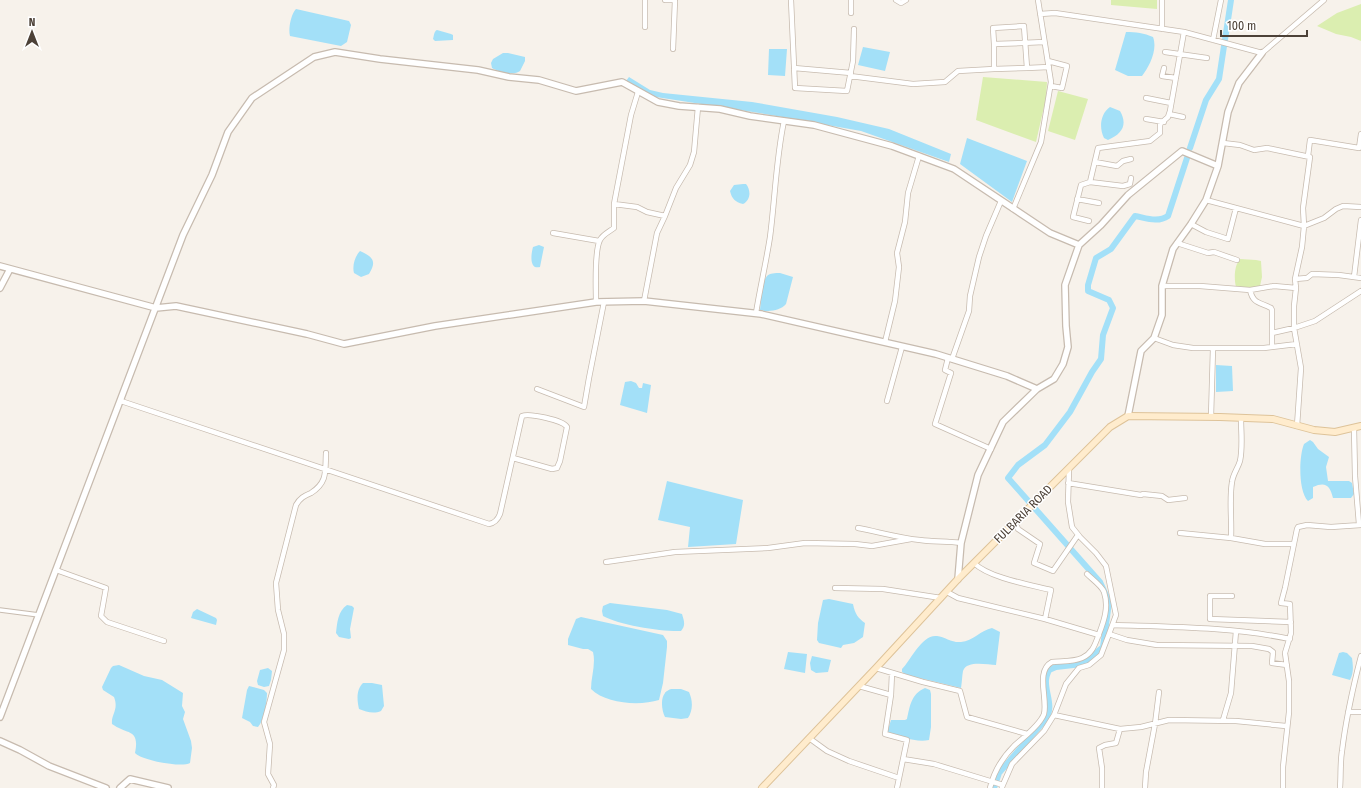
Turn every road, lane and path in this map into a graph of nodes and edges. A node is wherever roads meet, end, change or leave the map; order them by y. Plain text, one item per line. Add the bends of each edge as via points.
1 (645, 0) edge
2 (665, 0) edge
3 (675, 0) edge
4 (791, 0) edge
5 (851, 0) edge
6 (896, 0) edge
7 (906, 0) edge
8 (1038, 0) edge
9 (1162, 0) edge
10 (1222, 0) edge
11 (1324, 0) edge
12 (851, 13) dead end
13 (1040, 14) junction
14 (645, 27) dead end
15 (854, 29) dead end
16 (1162, 29) junction
17 (1184, 32) junction
18 (1213, 40) junction
19 (1044, 42) junction
20 (1026, 43) junction
21 (994, 44) junction
22 (673, 49) dead end
23 (1165, 52) dead end
24 (1262, 53) junction
25 (1180, 54) junction
26 (1207, 58) dead end
27 (1048, 61) junction
28 (1049, 67) junction
29 (794, 68) junction
30 (1027, 68) junction
31 (1164, 68) dead end
32 (994, 69) junction
33 (850, 75) junction
34 (1176, 78) junction
35 (1051, 86) junction
36 (638, 92) junction
37 (1146, 98) dead end
38 (1171, 103) junction
39 (698, 107) junction
40 (1169, 114) junction
41 (1183, 117) dead end
42 (1146, 119) dead end
43 (784, 121) junction
44 (1164, 122) junction
45 (1361, 134) edge
46 (1223, 143) junction
47 (919, 156) junction
48 (1308, 156) junction
49 (1131, 159) dead end
50 (1095, 162) junction
51 (1218, 166) junction
52 (1131, 178) dead end
53 (1090, 182) junction
54 (1077, 199) junction
55 (1206, 200) junction
56 (1001, 201) junction
57 (1098, 203) dead end
58 (614, 204) junction
59 (1361, 207) edge
60 (1236, 208) junction
61 (1013, 209) junction
62 (664, 216) junction
63 (1361, 220) edge
64 (1089, 221) dead end
65 (1191, 224) junction
66 (1304, 226) junction
67 (553, 233) dead end
68 (600, 240) junction
69 (1177, 243) junction
70 (1079, 245) junction
71 (1237, 260) dead end
72 (0, 266) edge
73 (10, 269) junction
74 (1354, 277) junction
75 (1361, 278) edge
76 (1295, 279) junction
77 (1162, 286) junction
78 (0, 288) edge
79 (1296, 288) junction
80 (1250, 290) junction
81 (1361, 291) edge
82 (644, 301) junction
83 (596, 302) junction
84 (604, 302) junction
85 (156, 308) junction
86 (756, 313) junction
87 (1294, 328) junction
88 (1272, 334) junction
89 (1154, 338) junction
90 (885, 342) junction
91 (1297, 344) junction
92 (902, 347) junction
93 (1272, 347) junction
94 (1213, 348) junction
95 (950, 359) junction
96 (1037, 389) junction
97 (537, 390) dead end
98 (121, 400) junction
99 (887, 401) dead end
100 (1128, 416) junction
101 (1211, 417) junction
102 (1241, 418) junction
103 (1297, 426) junction
104 (1361, 426) edge
105 (1354, 428) junction
106 (991, 449) junction
107 (326, 453) dead end
108 (513, 458) junction
109 (325, 469) junction
110 (1069, 469) junction
111 (1068, 483) junction
112 (1185, 498) dead end
113 (1360, 516) edge
114 (1015, 522) junction
115 (1360, 524) edge
116 (858, 528) dead end
117 (1180, 533) dead end
118 (1078, 535) junction
119 (1231, 538) junction
120 (911, 539) junction
121 (961, 543) junction
122 (1294, 544) junction
123 (606, 562) dead end
124 (974, 563) junction
125 (56, 570) junction
126 (1087, 574) dead end
127 (958, 579) junction
128 (835, 588) dead end
129 (947, 592) junction
130 (1232, 596) dead end
131 (941, 598) junction
132 (0, 610) edge
133 (39, 615) junction
134 (1045, 619) junction
135 (1291, 622) junction
136 (1113, 624) junction
137 (1236, 631) junction
138 (1110, 634) junction
139 (1098, 635) junction
140 (1290, 639) junction
141 (164, 642) dead end
142 (1236, 646) junction
143 (1361, 656) edge
144 (1287, 665) junction
145 (876, 668) junction
146 (892, 673) junction
147 (859, 686) junction
148 (1159, 692) dead end
149 (891, 695) junction
150 (1348, 712) junction
151 (1361, 712) edge
152 (1054, 714) junction
153 (0, 717) edge
154 (1223, 720) junction
155 (1155, 724) junction
156 (1286, 726) junction
157 (1120, 729) junction
158 (1027, 734) junction
159 (809, 738) junction
160 (0, 741) edge
161 (903, 759) junction
162 (899, 778) junction
163 (992, 782) junction
164 (1003, 787) edge
165 (106, 788) edge
166 (120, 788) edge
167 (168, 788) edge
168 (273, 788) edge
169 (762, 788) edge
170 (897, 788) edge
171 (990, 788) edge
172 (1102, 788) edge
173 (1145, 788) edge
174 (1283, 788) edge
175 (1340, 788) edge

1 - 14 street
2 - 3 street
3 - 22 street
4 - 29 street
5 - 12 street
6 - 7 street via 901,3
8 - 13 street
9 - 16 street
10 - 18 street
11 - 24 street
13 - 16 street via 1055,13
13 - 19 street
15 - 33 street
16 - 17 street
17 - 18 street
17 - 25 street
18 - 24 street
19 - 20 street
19 - 27 street
20 - 21 street
20 - 21 street via 1024,26 993,28
20 - 30 street
21 - 32 street
23 - 25 street
24 - 46 street via 1240,83 1228,112
25 - 26 street
25 - 34 street
27 - 28 street
27 - 35 street via 1067,66 1062,88
28 - 30 street
28 - 35 street
29 - 33 street
29 - 33 street via 796,88 847,91
30 - 32 street
31 - 34 street via 1162,76
32 - 33 street via 958,71 945,82 913,84
34 - 38 street
35 - 61 street via 1041,142
36 - 39 street via 658,102
36 - 58 street via 630,115
36 - 85 street via 622,82 576,91 539,80 478,70 335,52 314,57 252,98 228,132
37 - 38 street
38 - 40 street
39 - 43 street
39 - 62 street via 694,152 690,165 676,188
40 - 41 street
40 - 44 street
42 - 44 street
43 - 47 street via 821,127
43 - 86 street via 770,238
44 - 50 street via 1160,124 1160,133 1150,141 1098,148
45 - 48 street via 1359,148 1310,140
46 - 48 street via 1238,144 1254,150 1267,148
46 - 51 street
47 - 56 street via 954,169
47 - 90 street via 908,192 905,222 897,253 899,267 895,301
48 - 66 street via 1310,157 1303,208
49 - 50 street via 1116,166
50 - 53 street
51 - 55 street
51 - 70 street via 1182,151 1128,195
52 - 53 street via 1130,184 1123,186
53 - 54 street via 1081,185
54 - 57 street
54 - 64 street via 1073,217
55 - 60 street
55 - 65 street
56 - 61 street
56 - 95 street via 979,256 969,312
58 - 62 street via 637,207
58 - 68 street via 614,228
59 - 66 street via 1343,206 1324,218
60 - 65 street via 1228,239
60 - 66 street
61 - 70 street via 1050,233
62 - 82 street via 657,233
63 - 74 street
65 - 69 street
66 - 76 street
67 - 68 street
68 - 83 street via 596,265
69 - 71 street via 1208,254 1214,252
69 - 77 street
70 - 96 street via 1065,285 1068,346 1063,364 1054,378
72 - 73 street
73 - 78 street
73 - 85 street
74 - 75 street
74 - 76 street via 1312,274 1307,278
76 - 79 street
77 - 80 street
77 - 89 street via 1162,314
79 - 80 street via 1274,286
79 - 87 street
80 - 88 street via 1256,302 1272,310
81 - 87 street via 1327,314
82 - 84 street
82 - 86 street
83 - 84 street
83 - 85 street via 435,326 344,344 176,306
84 - 97 street via 584,407
85 - 98 street
86 - 90 street
87 - 88 street
87 - 91 street
88 - 93 street
89 - 94 street via 1173,345
89 - 100 street via 1140,351
90 - 92 street
91 - 93 street
91 - 103 street via 1301,368
92 - 95 street
92 - 99 street
93 - 94 street
94 - 101 street
95 - 96 street via 1007,376
95 - 106 street via 945,370 951,372 935,424
96 - 106 street via 1003,422
98 - 109 street
98 - 125 street
100 - 101 main road
100 - 110 main road, FULBARIA ROAD via 1110,427
101 - 102 main road
102 - 103 main road via 1273,419
102 - 119 street via 1240,462 1232,479 1230,497
103 - 105 main road via 1335,432
104 - 105 main road
105 - 113 street via 1354,476
106 - 121 street via 978,475
107 - 109 street
108 - 108 street via 552,469 557,468 567,432 566,425 528,415 522,416
108 - 109 street via 500,514 498,519 489,524
109 - 168 street via 324,481 320,487 300,498 296,505 276,583 284,650 264,722 270,744 268,774
110 - 111 street
110 - 114 main road, FULBARIA ROAD
111 - 112 street via 1162,496 1168,500
111 - 118 street via 1072,527
113 - 115 street
114 - 118 street via 1018,529 1040,544 1034,563 1053,571
114 - 124 main road, FULBARIA ROAD
115 - 122 street via 1331,527 1300,526
116 - 120 street
117 - 119 street
118 - 136 street via 1106,566 1116,615
119 - 122 street via 1265,544
120 - 121 street
120 - 123 street via 872,546 806,543 768,548 675,552
121 - 127 street
122 - 135 street via 1281,603 1290,603
124 - 127 main road, FULBARIA ROAD
124 - 134 street via 979,568 1002,577 1052,590
125 - 133 street
125 - 141 street via 106,588 101,616 107,622
126 - 139 street via 1104,590 1106,612 1104,624
127 - 129 main road, FULBARIA ROAD
128 - 131 street via 883,589
129 - 131 main road, FULBARIA ROAD
129 - 134 street via 958,598
130 - 135 street via 1210,596 1210,619
131 - 145 main road, FULBARIA ROAD
132 - 133 street
133 - 153 street
134 - 139 street
135 - 140 street
136 - 137 street
136 - 138 street
137 - 140 street
137 - 142 street
138 - 142 street via 1127,640 1157,644
138 - 152 street via 1101,655 1089,665 1079,668 1066,684
139 - 158 street via 1091,652 1082,658 1052,662 1044,669 1046,702 1043,715
140 - 144 street via 1285,653
142 - 144 street via 1269,649 1273,652 1272,663
142 - 154 street via 1231,694
143 - 150 street
144 - 156 street via 1289,681
145 - 146 street
145 - 147 main road, FULBARIA ROAD
146 - 149 street
146 - 158 street via 960,691 967,717
147 - 149 street
147 - 159 main road, FULBARIA ROAD
148 - 155 street
149 - 161 street via 885,734 907,740
150 - 151 street
150 - 175 street
152 - 157 street
152 - 164 street via 1044,731 1012,764
154 - 155 street via 1169,720
154 - 156 street
155 - 157 street
155 - 173 street
156 - 174 street
157 - 172 street via 1116,743 1099,748
158 - 163 street via 998,764
159 - 162 street via 827,751 849,761
159 - 169 main road, FULBARIA ROAD
160 - 165 street via 49,766
161 - 162 street
161 - 163 street via 934,764
162 - 170 street
163 - 164 street
163 - 171 street
166 - 167 street via 130,780

